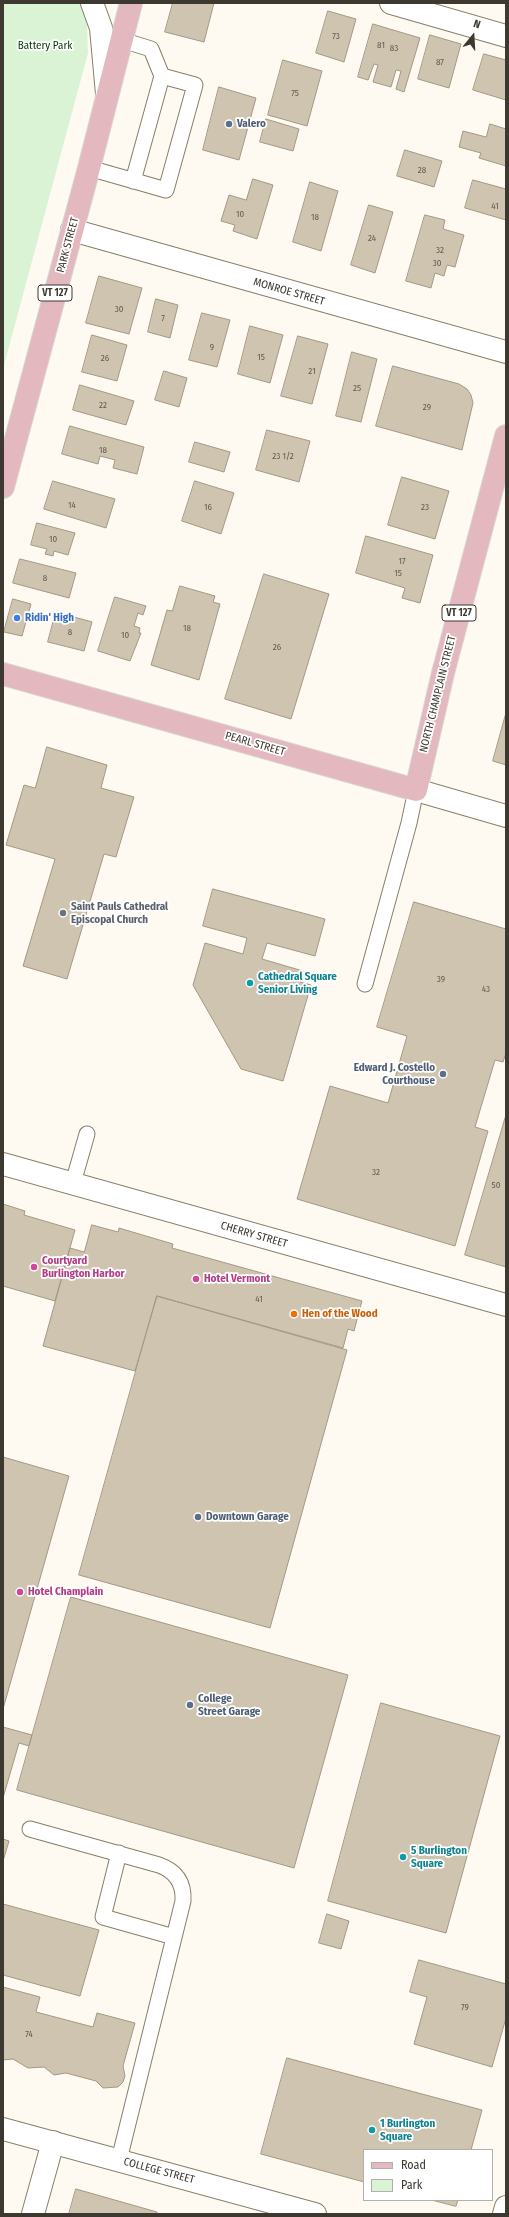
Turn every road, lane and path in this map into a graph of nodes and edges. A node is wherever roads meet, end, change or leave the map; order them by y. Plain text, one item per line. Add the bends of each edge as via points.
1 (92, 3) edge
2 (131, 3) edge
3 (391, 3) edge
4 (506, 36) edge
5 (122, 40) junction
6 (162, 76) junction
7 (107, 98) junction
8 (89, 168) junction
9 (133, 180) junction
10 (72, 230) junction
11 (506, 352) edge
12 (506, 436) edge
13 (3, 487) edge
14 (3, 674) edge
15 (416, 790) junction
16 (506, 816) edge
17 (366, 984) dead end
18 (87, 1134) dead end
19 (3, 1164) edge
20 (73, 1183) junction
21 (506, 1305) edge
22 (30, 1829) dead end
23 (119, 1853) junction
24 (174, 1937) junction
25 (3, 2129) edge
26 (53, 2142) junction
27 (118, 2160) junction
28 (506, 2207) edge
29 (33, 2214) edge
30 (315, 2214) edge
31 (504, 2214) edge

1 - 7 street via 101,28
2 - 5 main road, PARK STREET / VT 127
3 - 4 street
5 - 6 lane via 151,49
5 - 7 main road, PARK STREET / VT 127
6 - 9 lane
6 - 9 lane via 195,85 166,190
7 - 8 main road, PARK STREET / VT 127
8 - 9 lane
8 - 10 main road, PARK STREET / VT 127
10 - 11 street, MONROE STREET
10 - 13 main road, PARK STREET / VT 127
12 - 15 main road, NORTH CHAMPLAIN STREET / VT 127 via 443,673
14 - 15 main road, PEARL STREET
15 - 16 street, PEARL STREET
15 - 17 lane
18 - 20 lane
19 - 20 street, CHERRY STREET
20 - 21 street, CHERRY STREET
22 - 23 lane
23 - 24 lane via 160,1865 176,1874 183,1893
23 - 24 lane via 102,1917
24 - 27 lane
25 - 26 street, COLLEGE STREET
26 - 27 street, COLLEGE STREET
26 - 29 street
27 - 30 street, COLLEGE STREET
28 - 31 street

